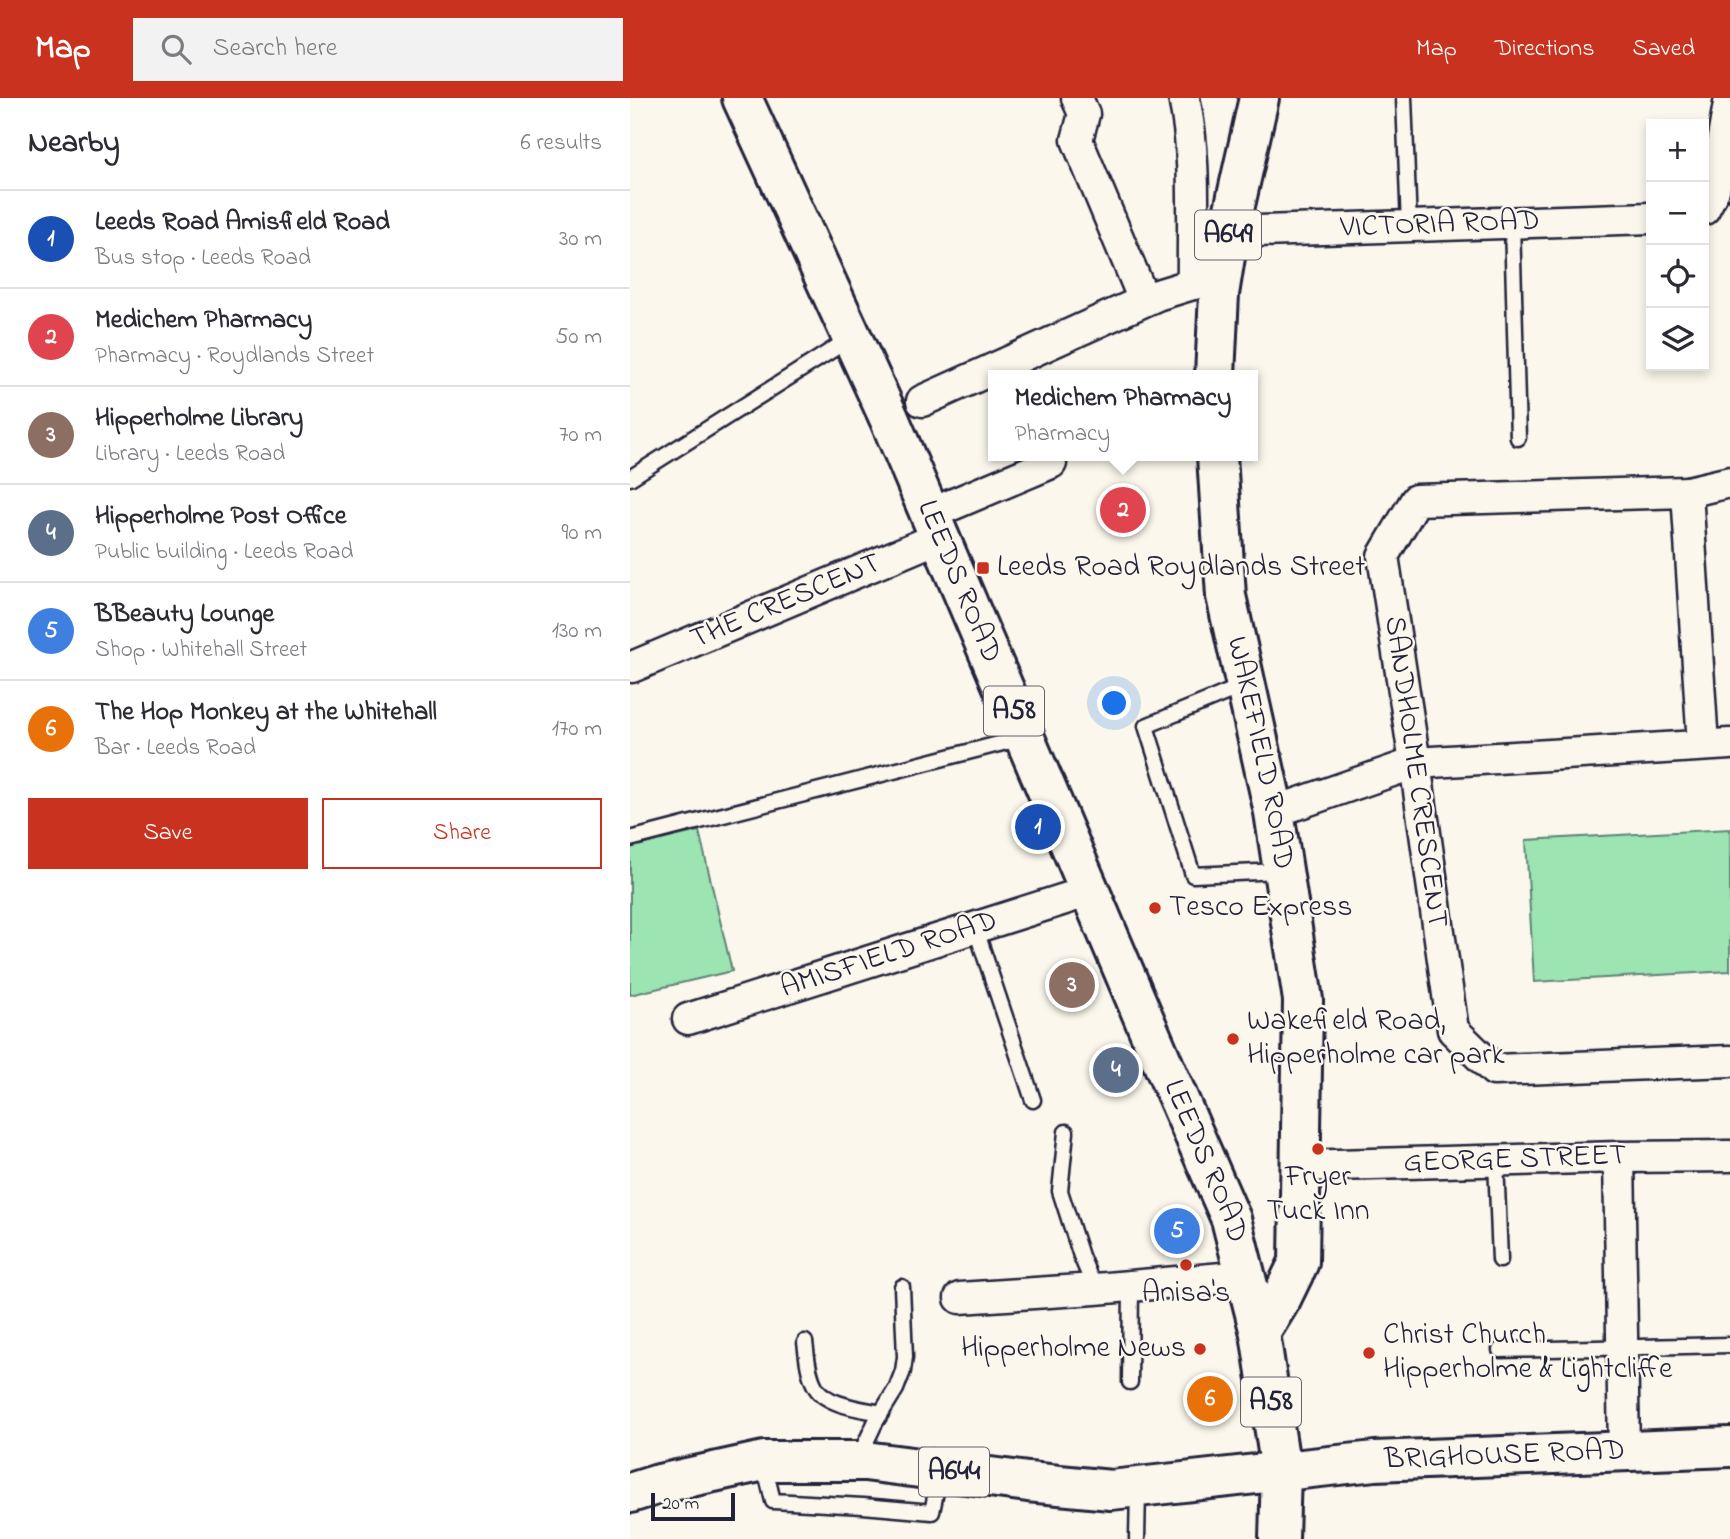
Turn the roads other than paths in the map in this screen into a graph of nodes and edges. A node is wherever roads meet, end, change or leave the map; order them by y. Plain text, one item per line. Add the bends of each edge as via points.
1 (743, 98) edge
2 (1077, 98) edge
3 (1184, 98) edge
4 (1259, 98) edge
5 (1404, 98) edge
6 (1730, 98) edge
7 (1709, 200) edge
8 (1646, 218) edge
9 (1512, 223) junction
10 (1409, 226) junction
11 (1229, 232) junction
12 (1207, 282) junction
13 (1144, 300) junction
14 (852, 338) junction
15 (990, 370) edge
16 (1215, 370) edge
17 (988, 371) edge
18 (922, 401) dead end
19 (1518, 438) dead end
20 (1060, 461) edge
21 (1217, 461) edge
22 (630, 478) edge
23 (1730, 482) edge
24 (1687, 492) junction
25 (935, 526) junction
26 (632, 667) dead end
27 (1246, 685) junction
28 (1025, 737) junction
29 (1717, 745) edge
30 (1415, 763) junction
31 (1274, 812) junction
32 (630, 839) edge
33 (1283, 871) junction
34 (1090, 891) junction
35 (975, 928) junction
36 (688, 1019) dead end
37 (1730, 1061) edge
38 (1033, 1100) dead end
39 (1066, 1132) dead end
40 (1730, 1156) edge
41 (1619, 1157) junction
42 (1496, 1161) junction
43 (1300, 1166) junction
44 (1500, 1260) dead end
45 (1245, 1276) junction
46 (1130, 1286) junction
47 (902, 1287) dead end
48 (1096, 1289) junction
49 (960, 1298) dead end
50 (1260, 1333) junction
51 (805, 1342) dead end
52 (1730, 1345) edge
53 (1622, 1347) junction
54 (1500, 1350) dead end
55 (1130, 1382) dead end
56 (881, 1413) junction
57 (1730, 1447) edge
58 (1624, 1451) junction
59 (764, 1461) junction
60 (857, 1461) junction
61 (940, 1471) junction
62 (1281, 1471) junction
63 (1138, 1488) junction
64 (630, 1493) edge
65 (1136, 1539) edge
66 (1279, 1539) edge

1 - 14 main road, LEEDS ROAD / A58
2 - 13 street via 1084,114 1077,140
3 - 12 street
4 - 11 main road, A649
5 - 10 lane
6 - 7 street
8 - 9 street, VICTORIA ROAD
9 - 10 street, VICTORIA ROAD
9 - 19 lane
10 - 11 street, VICTORIA ROAD
11 - 12 main road, A649
12 - 13 street
12 - 16 main road, A649 via 1219,294
13 - 15 street
14 - 22 lane
14 - 25 main road, LEEDS ROAD / A58
17 - 18 street
20 - 25 street, THE CRESCENT
21 - 27 main road, WAKEFIELD ROAD via 1226,596
23 - 24 street, SANDHOLME CRESCENT
24 - 29 street
24 - 30 street, SANDHOLME CRESCENT via 1416,500 1383,556
25 - 26 street, THE CRESCENT
25 - 28 main road, LEEDS ROAD / A58
27 - 31 main road, WAKEFIELD ROAD
27 - 33 lane via 1146,726 1193,875
28 - 32 lane
28 - 34 main road, LEEDS ROAD / A58
29 - 30 street
30 - 31 street
30 - 37 street, SANDHOLME CRESCENT via 1452,1030 1494,1070
31 - 33 main road, WAKEFIELD ROAD
33 - 43 main road, WAKEFIELD ROAD via 1303,1000
34 - 35 street, AMISFIELD ROAD
34 - 45 main road, LEEDS ROAD / A58 via 1231,1219
35 - 36 street, AMISFIELD ROAD
35 - 38 lane
39 - 48 lane via 1060,1191
40 - 41 street, GEORGE STREET
41 - 42 street, GEORGE STREET
41 - 53 street
42 - 43 street, GEORGE STREET
42 - 44 lane
43 - 50 main road, WAKEFIELD ROAD via 1299,1262
45 - 46 street
45 - 50 main road, LEEDS ROAD / A58
46 - 48 street
46 - 55 lane
47 - 56 lane via 903,1371
48 - 49 street
50 - 62 main road, LEEDS ROAD / A58
51 - 56 lane via 821,1395
52 - 53 lane
53 - 54 lane
53 - 58 street
56 - 60 lane
57 - 58 main road, BRIGHOUSE ROAD / A644
58 - 62 main road, BRIGHOUSE ROAD / A644 via 1375,1461
59 - 60 main road, A644
59 - 61 lane via 773,1501 932,1512
59 - 64 main road, A644
60 - 61 main road, A644
61 - 63 main road, A644 via 1111,1490
62 - 63 main road, A644
62 - 66 main road, A58
63 - 65 lane

